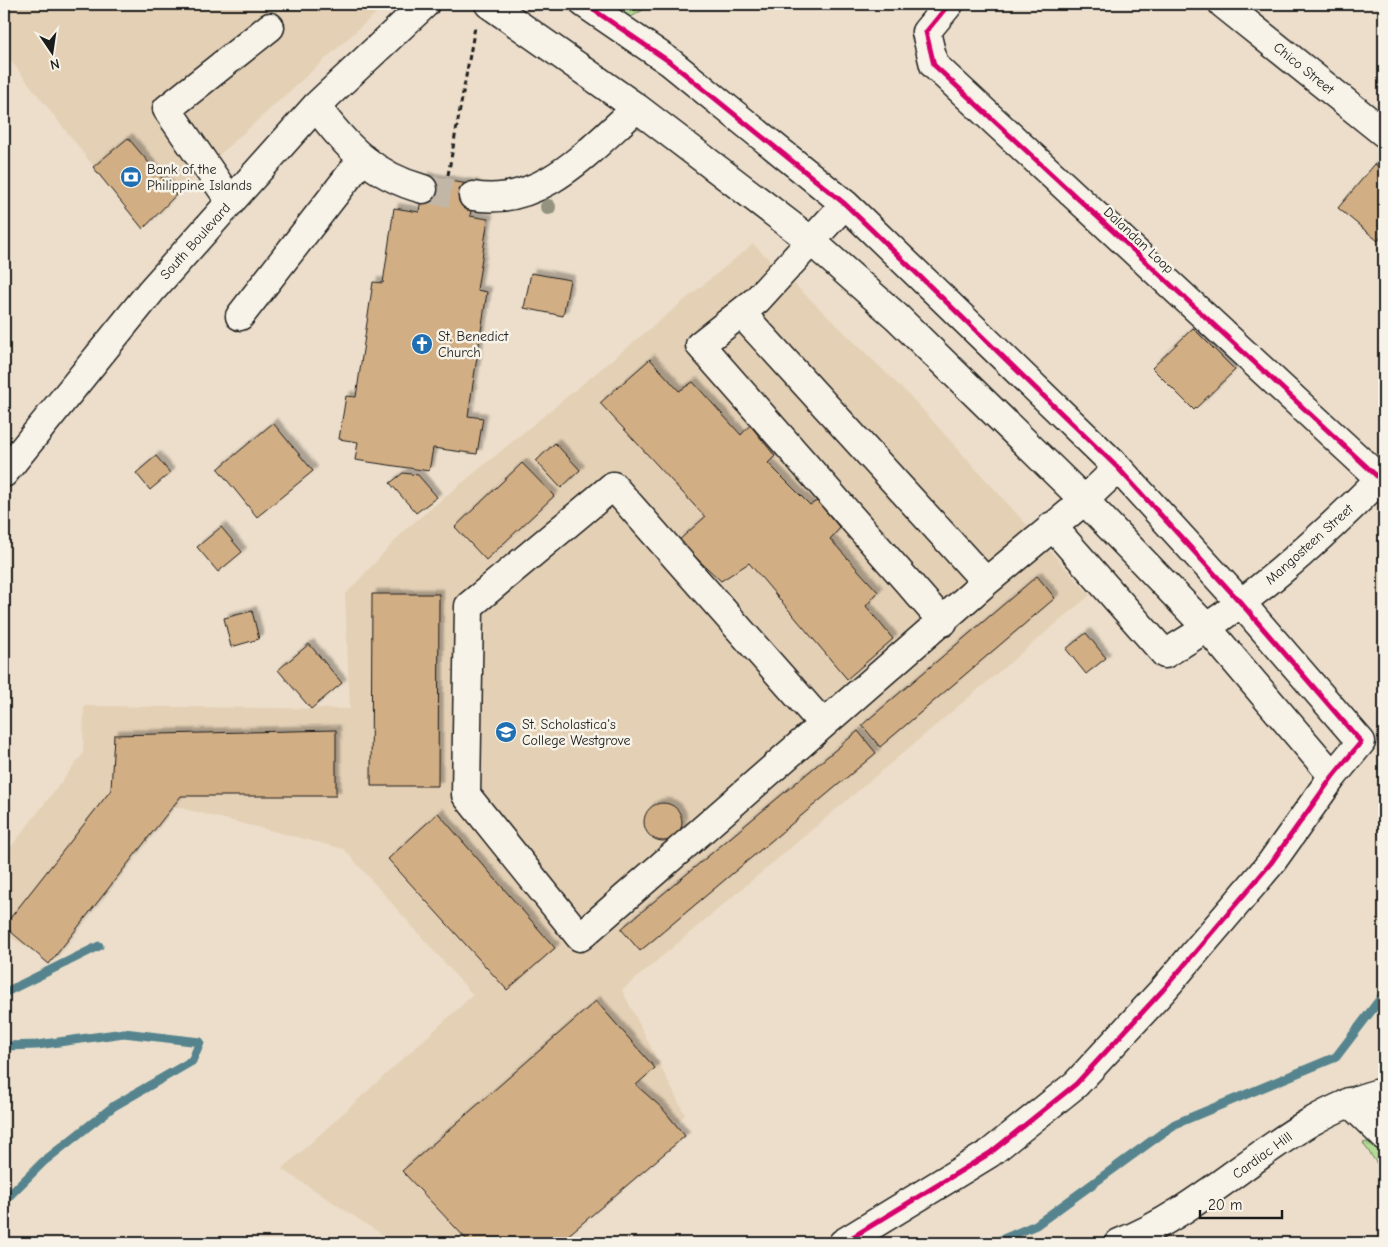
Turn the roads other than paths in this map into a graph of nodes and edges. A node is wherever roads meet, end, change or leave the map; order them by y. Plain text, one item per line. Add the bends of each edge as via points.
1 (425, 4) edge
2 (585, 4) edge
3 (949, 4) edge
4 (1223, 4) edge
5 (482, 14) edge
6 (270, 27) dead end
7 (316, 106) junction
8 (637, 108) junction
9 (1384, 132) edge
10 (363, 158) junction
11 (435, 185) tunnel mouth
12 (473, 196) tunnel mouth
13 (231, 202) junction
14 (845, 204) junction
15 (810, 240) junction
16 (741, 313) junction
17 (240, 316) dead end
18 (1118, 468) junction
19 (4, 473) edge
20 (1382, 477) edge
21 (1084, 500) junction
22 (1052, 526) junction
23 (986, 582) junction
24 (1241, 603) junction
25 (943, 622) junction
26 (1208, 629) junction
27 (823, 724) junction
28 (1333, 776) junction
29 (1384, 1092) edge
30 (1349, 1102) junction
31 (1384, 1136) edge
32 (843, 1243) edge
33 (1119, 1243) edge

1 - 7 street, South Boulevard
2 - 14 street via 670,62
3 - 20 street, Dalandan Loop via 926,32 934,66
4 - 9 street, Chico Street
5 - 8 street
6 - 13 street via 167,109
7 - 10 street via 340,139
7 - 13 street, South Boulevard
8 - 12 street via 559,176 518,196 492,200
8 - 15 street
10 - 11 street via 380,173 399,183
10 - 17 street
13 - 19 street, South Boulevard via 151,291
14 - 15 street
14 - 18 street
15 - 16 street via 757,300
15 - 21 street via 898,317
16 - 23 street
16 - 25 street via 700,345
18 - 21 street
18 - 24 street
20 - 24 street, Mangosteen Street via 1292,563
21 - 22 street
21 - 26 street
22 - 23 street
22 - 26 street, Mangosteen Street via 1164,654
23 - 25 street
24 - 26 street, Mangosteen Street
24 - 28 street via 1361,742
25 - 27 street
26 - 28 street
27 - 27 street via 613,486 469,606 466,795 580,937
28 - 32 street via 1264,870 1163,990 1076,1084 990,1153
29 - 30 street, Cardiac Hill
30 - 31 street
30 - 33 street, Cardiac Hill via 1306,1124 1193,1205

